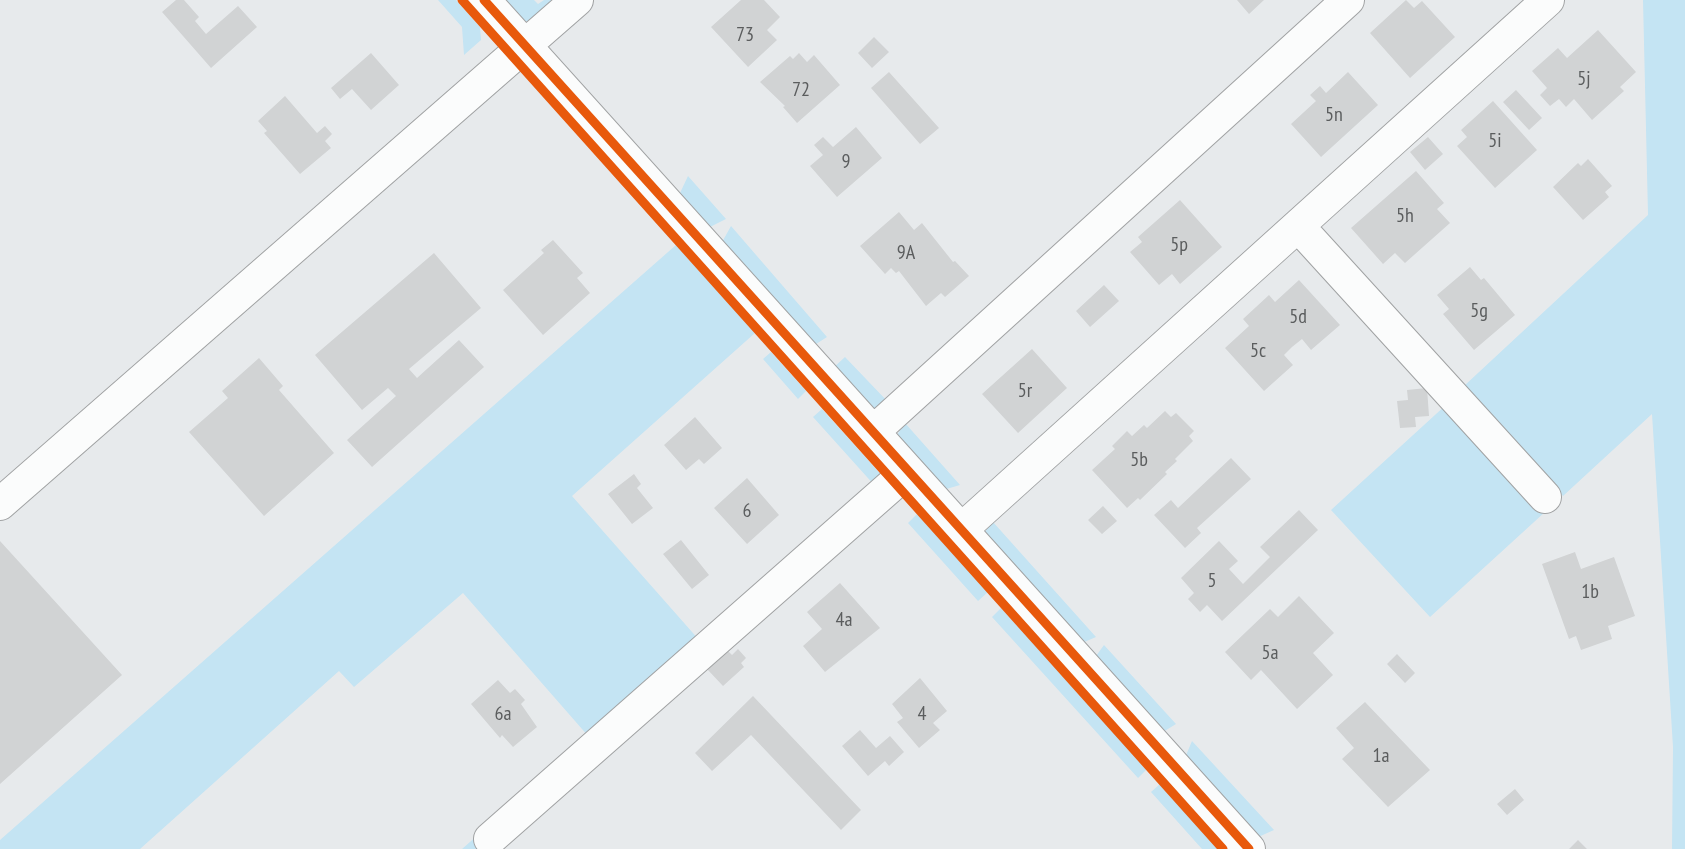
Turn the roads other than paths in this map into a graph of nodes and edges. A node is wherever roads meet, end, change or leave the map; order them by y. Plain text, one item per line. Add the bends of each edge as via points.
1 (484, 0) edge
2 (577, 0) edge
3 (1348, 0) edge
4 (1548, 0) edge
5 (525, 45) junction
6 (1298, 226) junction
7 (873, 432) junction
8 (908, 471) junction
9 (1545, 497) dead end
10 (0, 504) edge
11 (962, 529) junction
12 (489, 839) dead end
13 (1249, 849) edge

1 - 5 street
2 - 5 street
3 - 7 street
4 - 6 street
5 - 7 street
5 - 10 street
6 - 9 street
6 - 11 street
7 - 8 street
8 - 11 street
8 - 12 street
11 - 13 street

